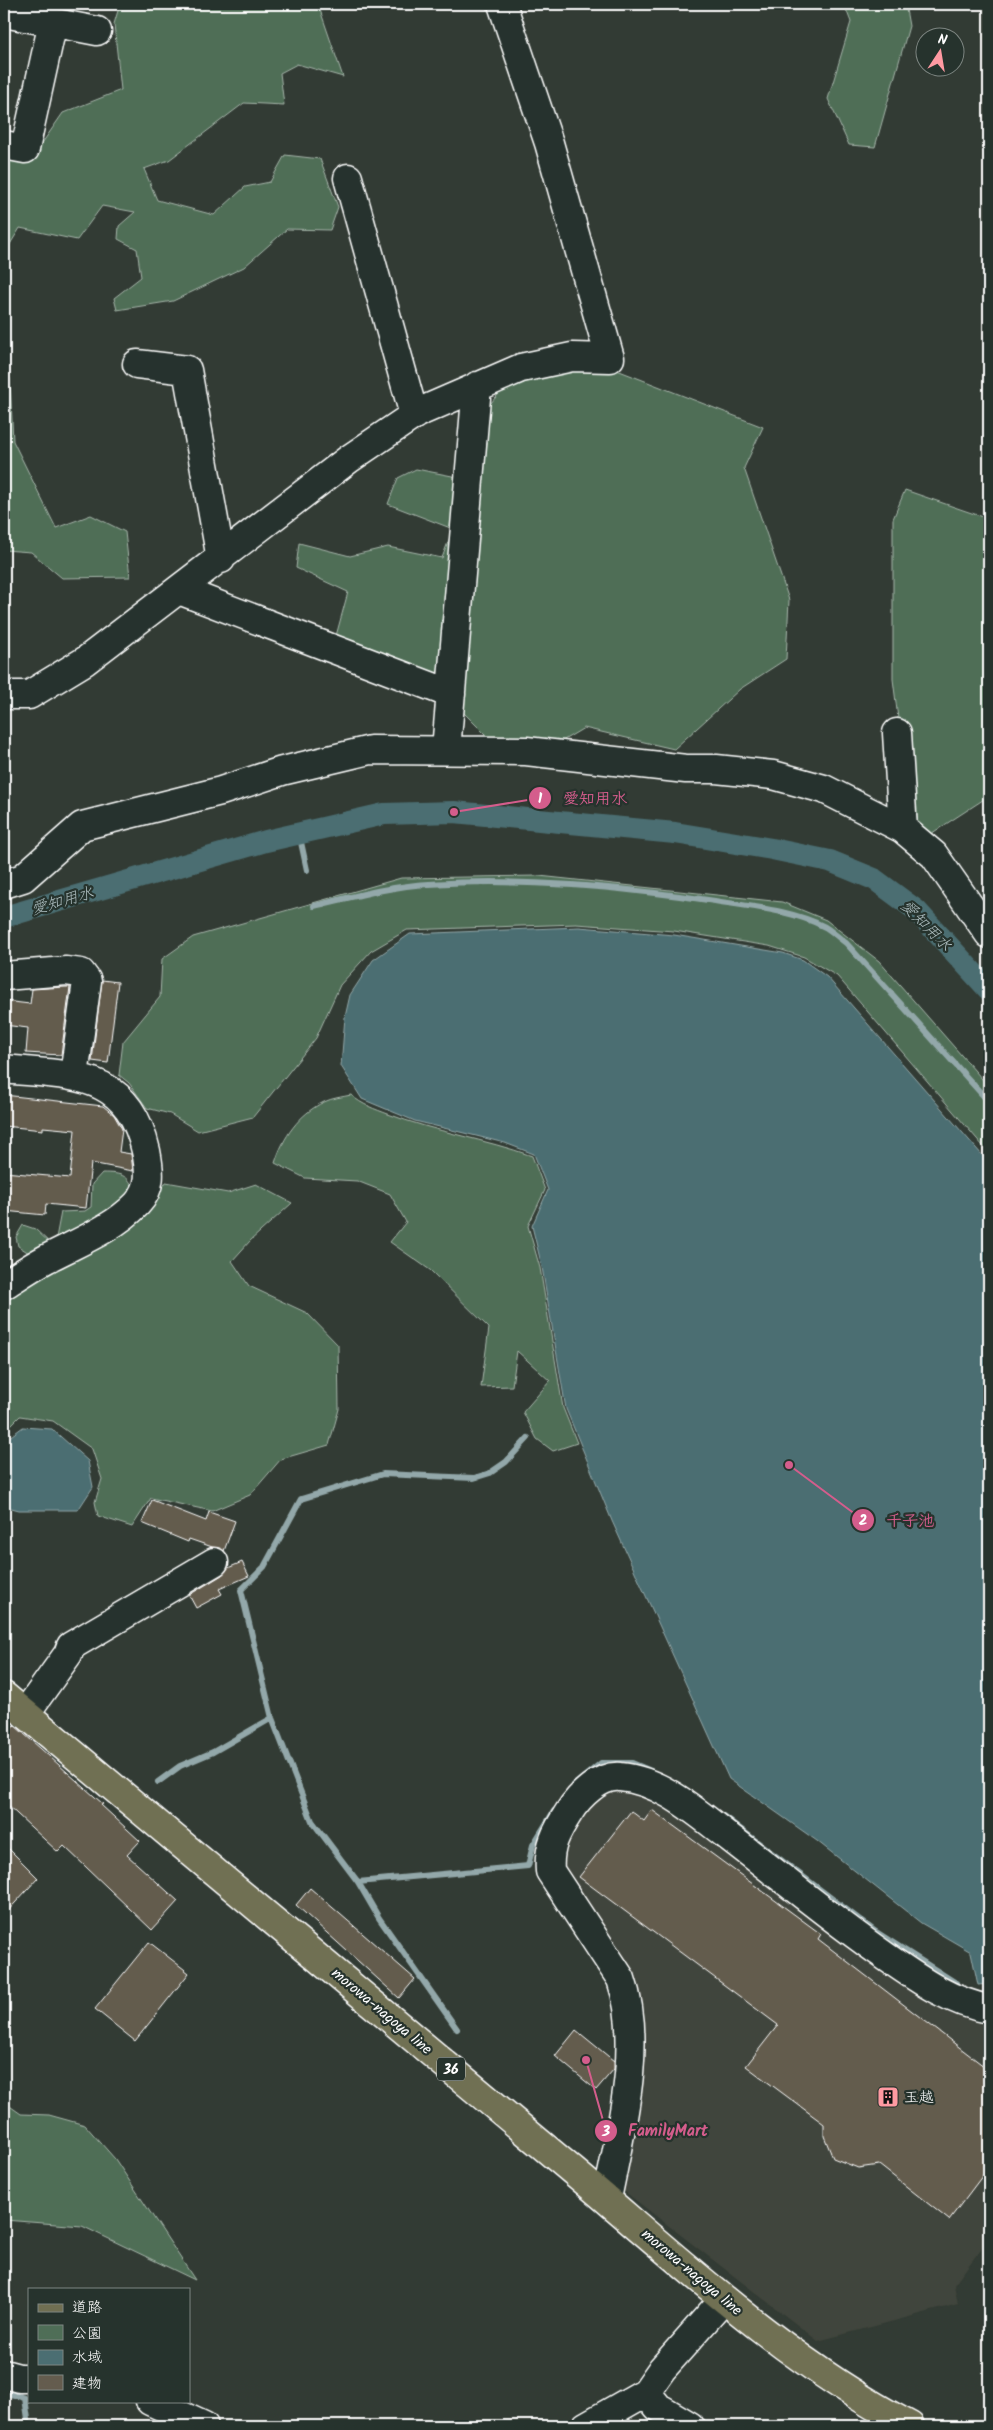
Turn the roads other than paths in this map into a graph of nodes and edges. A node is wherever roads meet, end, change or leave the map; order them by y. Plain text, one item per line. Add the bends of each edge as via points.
1 (502, 4) edge
2 (4, 13) edge
3 (53, 22) junction
4 (96, 31) dead end
5 (4, 145) edge
6 (348, 178) dead end
7 (137, 364) dead end
8 (477, 386) junction
9 (414, 415) junction
10 (221, 559) junction
11 (179, 590) junction
12 (451, 694) junction
13 (4, 695) edge
14 (897, 733) dead end
15 (446, 750) junction
16 (903, 829) junction
17 (4, 884) edge
18 (989, 934) edge
19 (4, 976) edge
20 (4, 1069) edge
21 (74, 1076) junction
22 (4, 1285) edge
23 (214, 1562) dead end
24 (4, 1696) edge
25 (25, 1714) junction
26 (989, 2009) edge
27 (607, 2199) junction
28 (723, 2300) junction
29 (4, 2374) edge
30 (28, 2378) edge
31 (646, 2392) junction
32 (152, 2402) edge
33 (204, 2426) edge
34 (586, 2426) edge
35 (690, 2426) edge
36 (910, 2426) edge

1 - 8 street via 549,143 610,358 572,357 521,368
2 - 3 street
3 - 4 street
3 - 5 street via 25,149
6 - 9 street
7 - 10 street via 187,370
8 - 9 street
8 - 12 street
9 - 10 street via 349,459
10 - 11 street
11 - 12 street
11 - 13 street via 29,695
12 - 15 street
14 - 16 street
15 - 16 street via 526,751 773,775 824,789
15 - 17 street via 370,750 82,826 23,878
16 - 18 street via 934,854
19 - 21 street via 81,973 86,981
20 - 21 street
21 - 22 street via 92,1080 125,1102 141,1131 150,1180 146,1192 124,1216
23 - 25 street via 71,1646
24 - 25 main road, morowa-nagoya line / 36
25 - 27 main road, morowa-nagoya line / 36
26 - 27 street via 948,1996 921,1981 855,1935 696,1812 659,1788 636,1779 605,1778 572,1807 551,1843 549,1857 550,1871 621,1979 628,1998 632,2034 623,2116
27 - 28 main road, morowa-nagoya line / 36
28 - 31 street
28 - 36 main road, morowa-nagoya line / 36 via 805,2363
29 - 30 street
31 - 34 street
31 - 35 street via 658,2407
32 - 33 street

